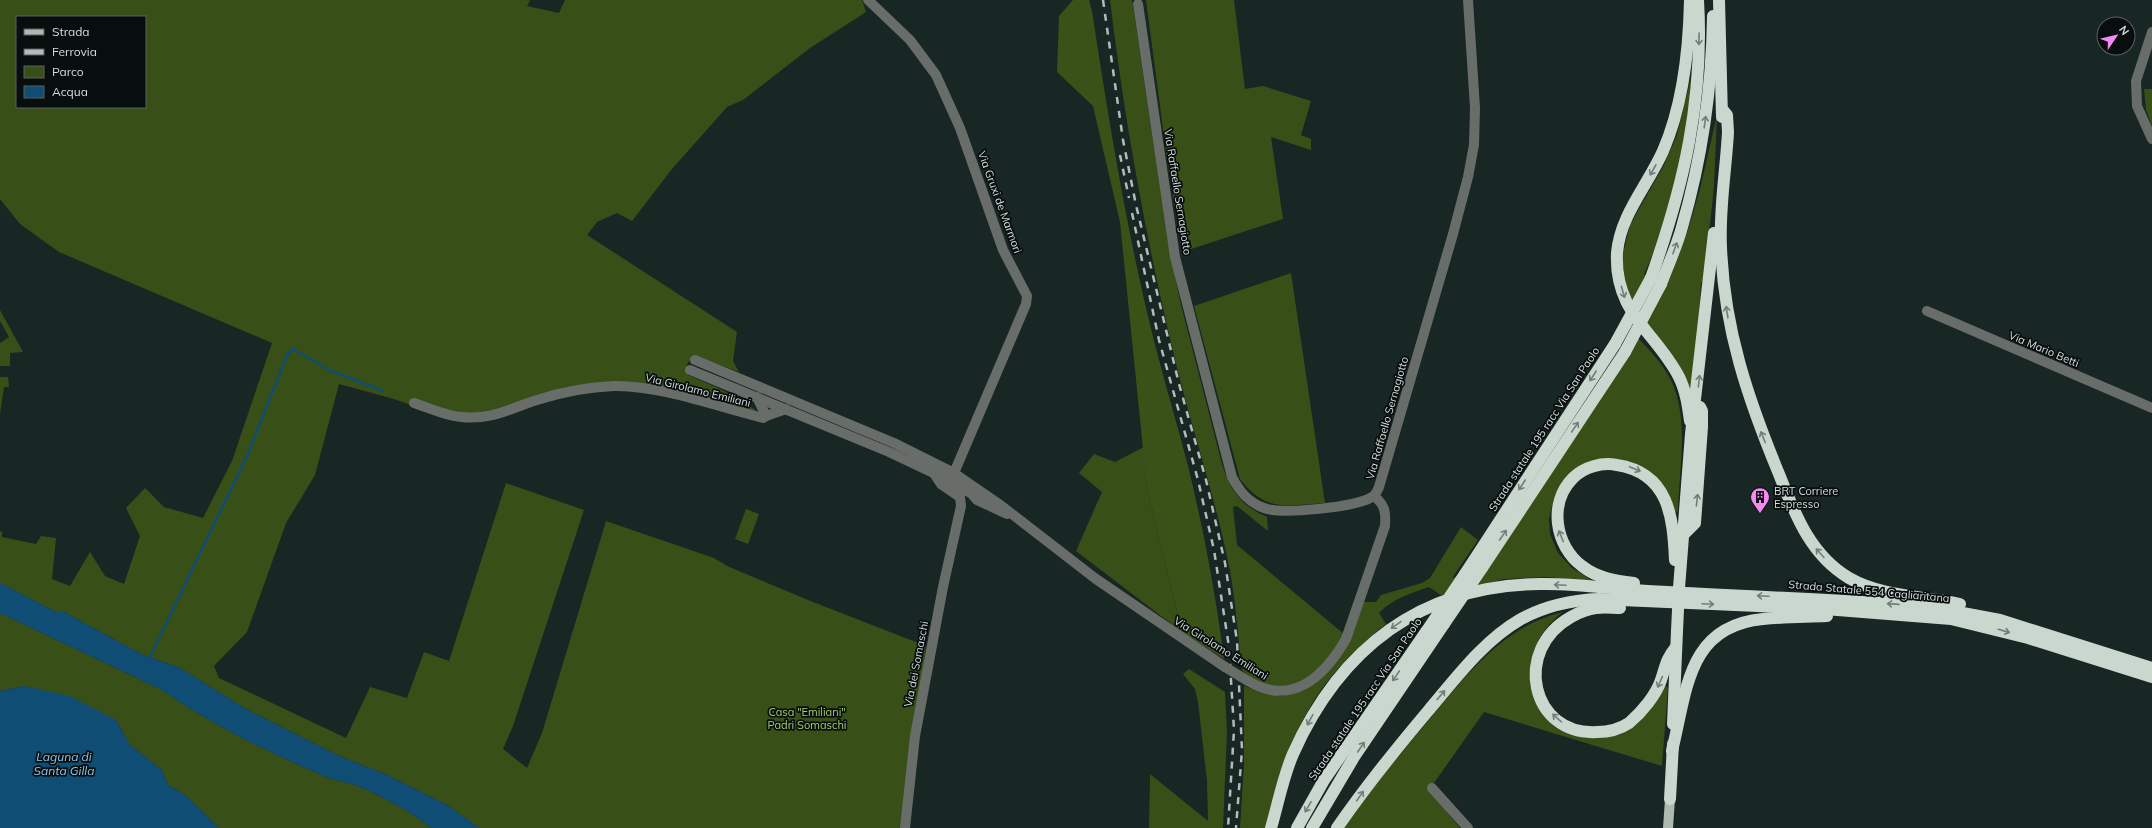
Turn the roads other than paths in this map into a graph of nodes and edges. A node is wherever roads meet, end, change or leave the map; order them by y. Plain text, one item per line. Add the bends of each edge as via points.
1 (868, 0) edge
2 (1468, 0) edge
3 (1690, 0) edge
4 (1698, 0) edge
5 (1712, 0) edge
6 (1720, 0) edge
7 (1138, 4) dead end
8 (2152, 32) edge
9 (1722, 109) junction
10 (2152, 139) edge
11 (1656, 281) junction
12 (1927, 312) dead end
13 (695, 360) dead end
14 (690, 370) dead end
15 (757, 398) junction
16 (1696, 401) junction
17 (414, 403) dead end
18 (2152, 408) edge
19 (786, 409) junction
20 (766, 416) junction
21 (1692, 434) junction
22 (954, 474) junction
23 (935, 475) junction
24 (980, 496) junction
25 (1374, 496) junction
26 (961, 506) junction
27 (1684, 534) junction
28 (1678, 560) junction
29 (1648, 591) junction
30 (1599, 594) junction
31 (1665, 602) junction
32 (1918, 616) junction
33 (2000, 620) junction
34 (1676, 647) junction
35 (2152, 668) edge
36 (2152, 677) edge
37 (1672, 751) junction
38 (1432, 788) dead end
39 (1670, 799) joint
40 (905, 828) edge
41 (1271, 828) edge
42 (1297, 828) edge
43 (1312, 828) edge
44 (1337, 828) edge
45 (1468, 828) edge
46 (1668, 828) edge

1 - 22 street, Via Gruxi de Marmori via 910,40 936,75 960,128 1003,250 1027,296 1026,304
2 - 25 street, Via Raffaello Sernagiotto via 1475,108 1474,145 1468,177 1402,410
3 -> 21 highway via 1686,53 1675,117 1662,152 1629,212 1617,252 1618,277 1625,298 1635,318 1661,349 1680,378 1686,396
4 -> 11 highway, Strada statale 195 racc Via San Paolo via 1698,62 1691,133 1683,178
11 -> 5 highway, Strada statale 195 racc Via San Paolo via 1682,228 1704,135 1712,65
6 - 9 highway
7 - 25 street, Via Raffaello Sernagiotto via 1175,257 1232,477 1240,492 1253,503 1281,512 1364,501
8 - 10 street via 2136,80 2137,106
16 -> 9 highway via 1717,198
33 -> 9 highway via 1973,606 1876,589 1849,578 1831,565 1817,550 1793,510 1754,414 1732,341 1720,246 1728,132 1727,115
11 -> 42 highway, Strada statale 195 racc Via San Paolo, bridge via 1465,574 1324,780
43 -> 11 highway, Strada statale 195 racc Via San Paolo, bridge via 1354,757 1625,352
12 - 18 street, Via Mario Betti
13 - 22 street, Via Girolamo Emiliani via 894,443
14 - 15 street, Via Girolamo Emiliani
15 - 19 street, Via Girolamo Emiliani
15 - 20 street
16 - 21 highway
27 -> 16 highway via 1694,523 1700,473 1702,411
17 - 20 street, Via Girolamo Emiliani via 460,417 488,417 573,391 615,386 656,391 763,418
19 - 20 street
19 - 23 street, Via Girolamo Emiliani via 889,452
21 - 27 highway
22 - 24 street, Via Girolamo Emiliani
23 - 24 street, Via Girolamo Emiliani
23 - 26 street via 941,484 960,498
24 - 25 street, Via Girolamo Emiliani, bridge via 1014,517 1096,579 1225,667 1265,690 1280,692 1292,690 1318,675 1337,654 1346,638 1385,526 1386,512 1382,503
24 - 26 street
26 - 40 street, Via dei Somaschi via 915,736
27 - 28 highway
29 -> 28 highway via 1638,583 1600,576 1582,566 1569,552 1559,534 1557,512 1562,494 1573,478 1590,467 1609,463 1628,466 1647,474 1669,508
28 - 34 highway, bridge via 1680,588
29 - 30 highway, Strada Statale 554 Cagliaritana
33 -> 29 highway, Strada Statale 554 Cagliaritana via 1909,605
30 - 31 highway, Strada Statale 554 Cagliaritana
30 -> 41 highway via 1540,584 1476,591 1450,597 1396,624 1346,668 1321,701 1292,756
44 -> 30 highway via 1368,783 1470,660 1520,620 1548,607
31 -> 32 highway, Strada Statale 554 Cagliaritana
34 -> 31 highway via 1667,657 1661,681 1641,712 1628,724 1609,732 1591,733 1574,729 1556,720 1540,700 1534,678 1537,658 1545,640 1558,624 1578,613 1596,608 1654,609
32 -> 36 highway, Strada Statale 554 Cagliaritana via 1987,626
32 - 37 highway via 1886,620 1830,616 1762,619 1742,622 1723,630 1700,652 1692,670
33 - 35 highway, Strada Statale 554 Cagliaritana
34 - 37 highway
37 - 39 highway
38 - 45 street
39 - 46 main road

